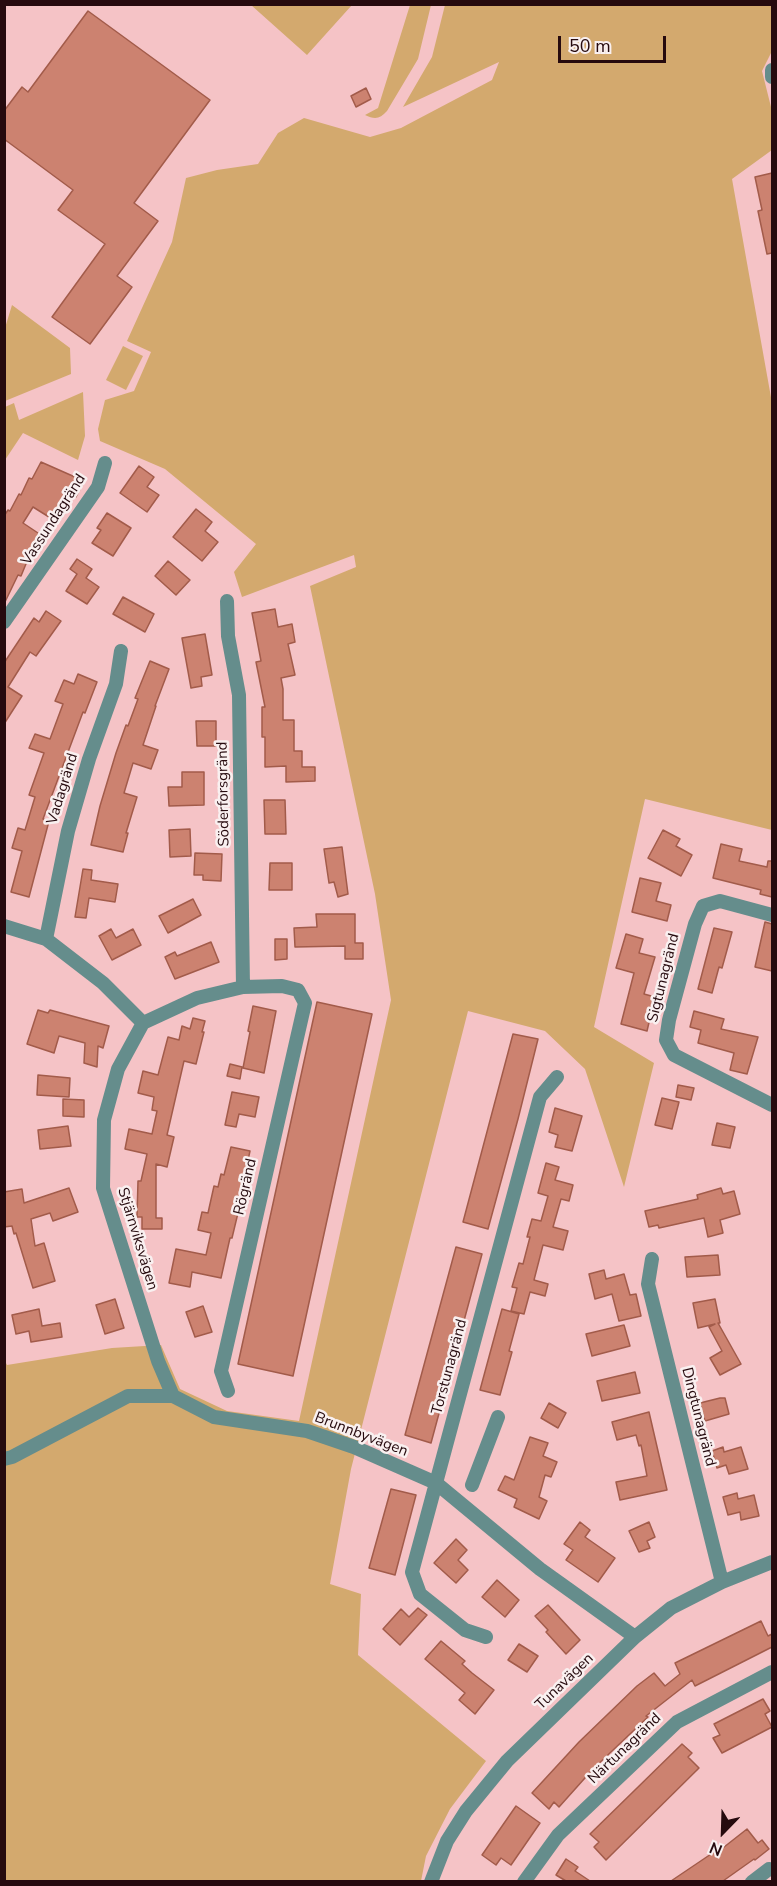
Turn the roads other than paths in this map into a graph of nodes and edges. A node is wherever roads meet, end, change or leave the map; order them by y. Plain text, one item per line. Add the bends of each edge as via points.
1 (772, 70) edge
2 (772, 77) edge
3 (105, 463) dead end
4 (227, 601) dead end
5 (4, 622) edge
6 (121, 651) dead end
7 (772, 915) edge
8 (4, 926) edge
9 (46, 939) junction
10 (243, 987) junction
11 (143, 1023) junction
12 (557, 1077) dead end
13 (772, 1105) edge
14 (652, 1259) dead end
15 (228, 1391) dead end
16 (173, 1396) junction
17 (498, 1417) dead end
18 (4, 1460) edge
19 (436, 1483) junction
20 (472, 1485) dead end
21 (772, 1562) edge
22 (722, 1582) junction
23 (486, 1637) dead end
24 (635, 1637) junction
25 (772, 1672) edge
26 (769, 1869) dead end
27 (431, 1881) edge
28 (524, 1881) edge
29 (752, 1881) edge

1 - 2 street
3 - 5 street, Vassundagränd via 98,487
4 - 10 street, Söderforsgränd via 228,636 239,695
6 - 9 street, Vadagränd via 116,684 68,831
7 - 13 street, Sigtunagränd via 720,901 704,906 695,924 666,1040 674,1055
8 - 9 street
9 - 11 street via 103,982
10 - 11 street via 197,998
10 - 15 street, Rögränd via 282,986 298,990 305,1003 221,1371
11 - 16 street, Stjärnviksvägen via 118,1069 104,1120 103,1188 158,1361
12 - 19 street, Torstunagränd via 540,1097
14 - 22 street, Dingtunagränd via 648,1284
16 - 18 street, Brunnbyvägen via 128,1396
16 - 19 street, Brunnbyvägen via 214,1417 307,1431
17 - 20 street
19 - 23 street, Torstunagränd via 412,1572 420,1594 465,1630
19 - 24 street, Brunnbyvägen via 540,1569
21 - 22 street, Tunavägen
22 - 24 street, Tunavägen via 671,1608
24 - 27 street, Tunavägen via 507,1761 466,1811 447,1841
25 - 28 street, Närtunagränd via 677,1722 558,1835
26 - 29 street

